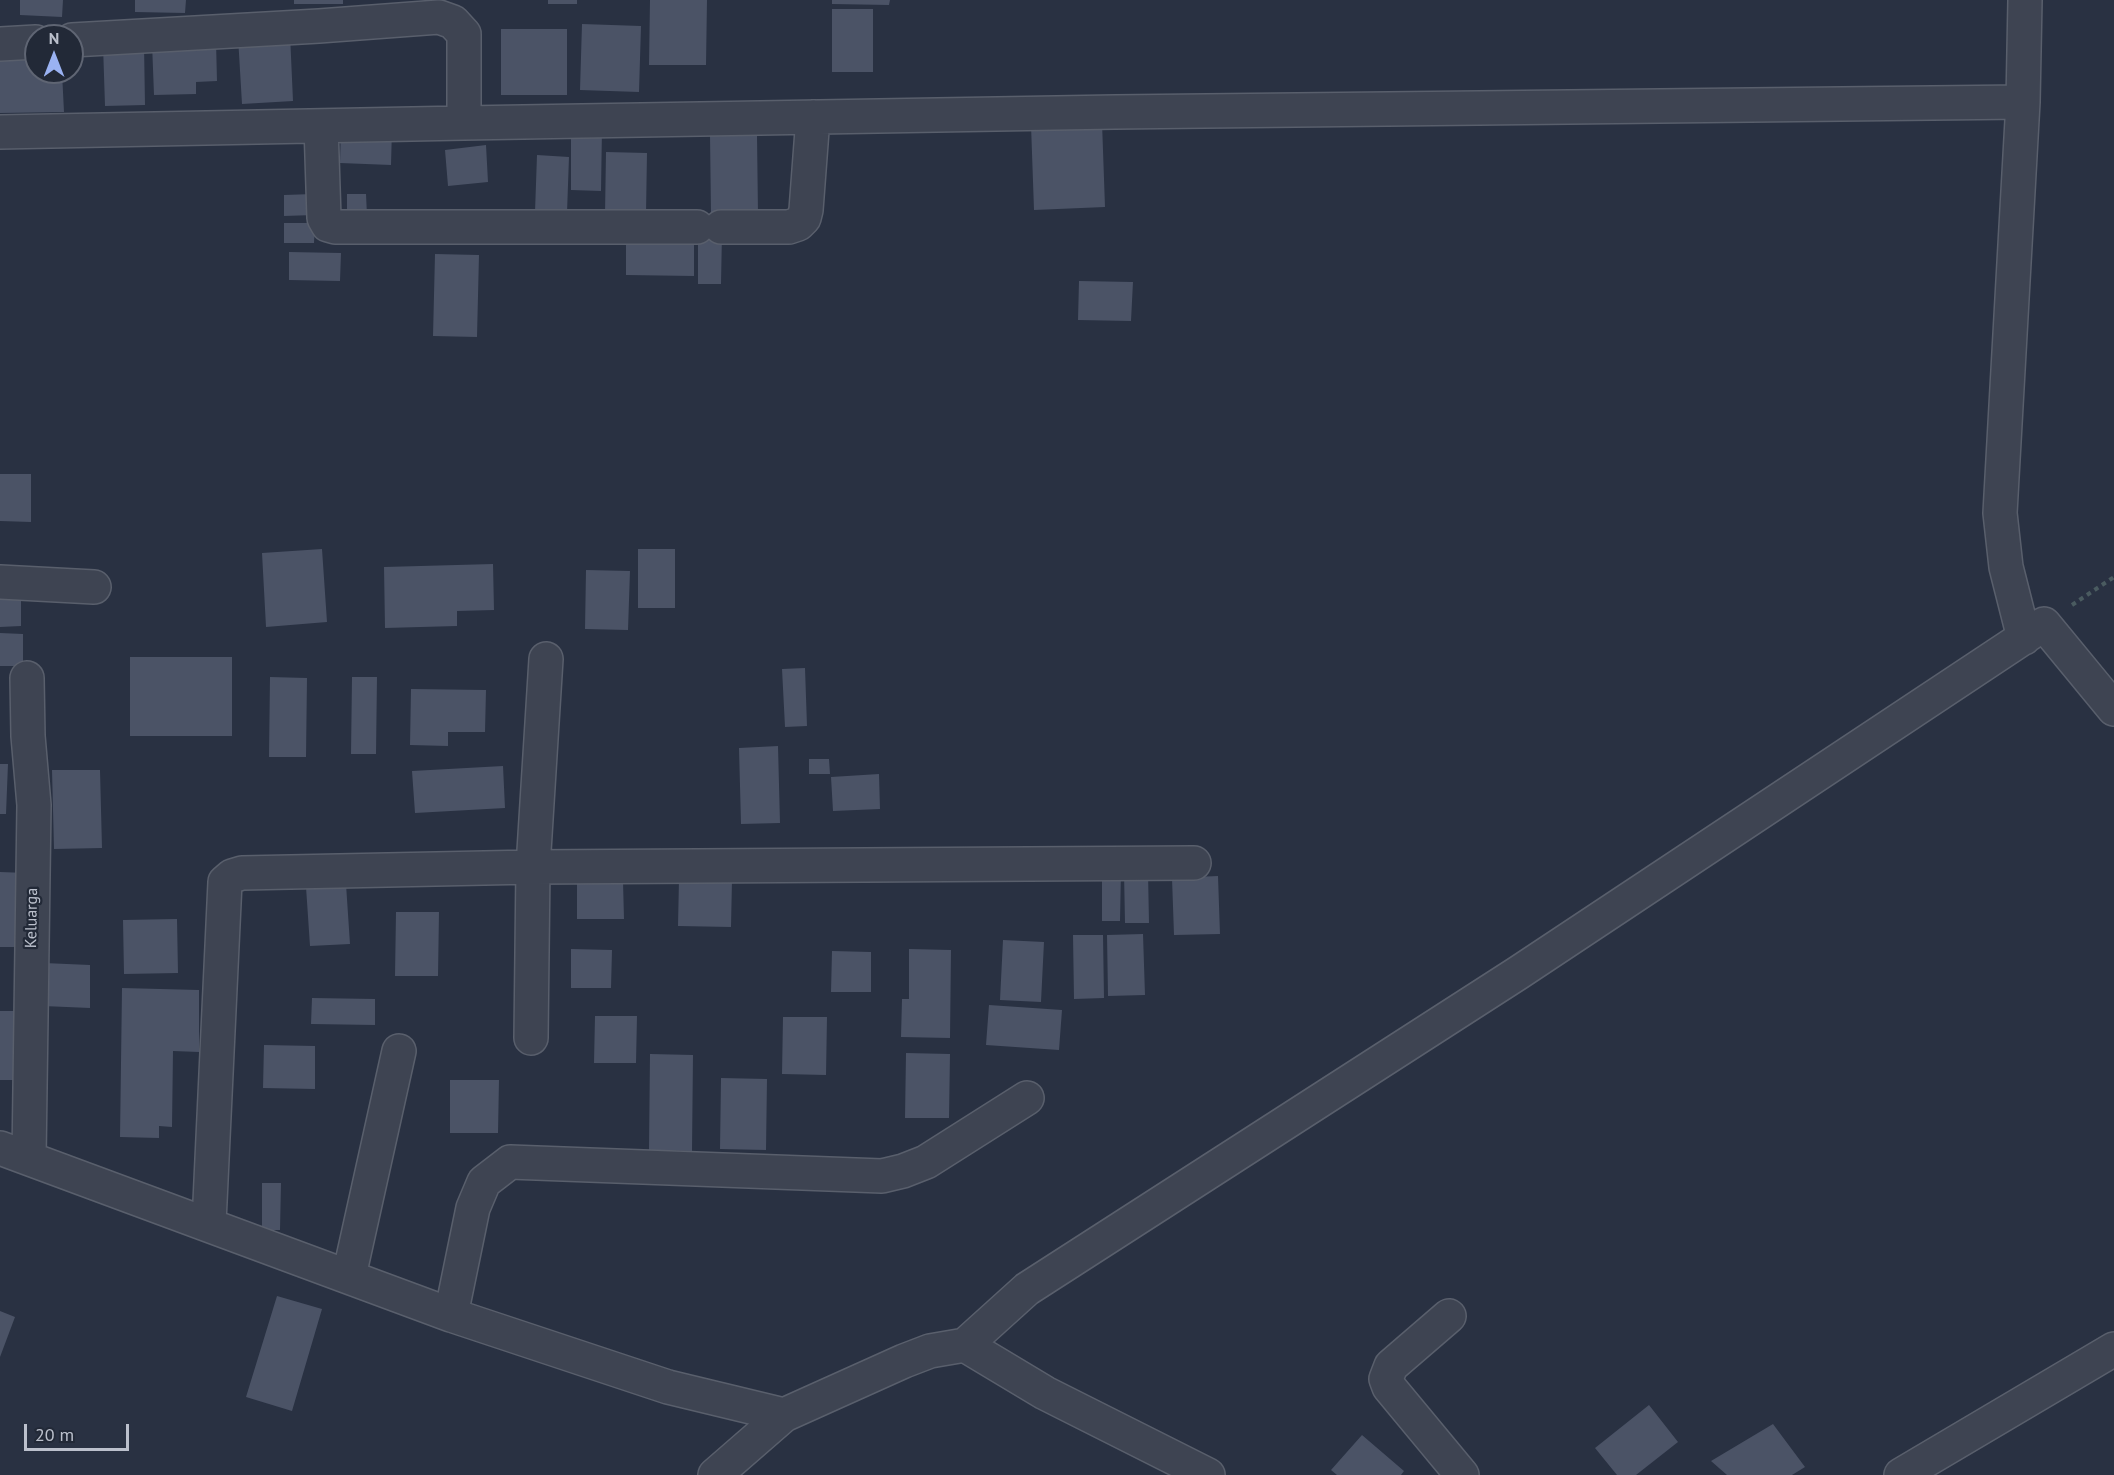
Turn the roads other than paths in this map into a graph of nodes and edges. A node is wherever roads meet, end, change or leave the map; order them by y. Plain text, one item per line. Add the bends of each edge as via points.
1 (2025, 0) edge
2 (84, 39) edge
3 (24, 43) edge
4 (0, 44) edge
5 (2023, 102) junction
6 (813, 117) junction
7 (464, 123) junction
8 (321, 126) junction
9 (0, 132) edge
10 (0, 582) edge
11 (94, 587) dead end
12 (2029, 624) junction
13 (546, 659) dead end
14 (27, 678) dead end
15 (2114, 709) edge
16 (1194, 863) dead end
17 (533, 867) junction
18 (531, 1038) dead end
19 (399, 1051) dead end
20 (1027, 1098) dead end
21 (15, 1153) edge
22 (208, 1223) junction
23 (349, 1276) junction
24 (451, 1315) junction
25 (1449, 1316) dead end
26 (965, 1345) junction
27 (2114, 1349) edge
28 (784, 1415) junction
29 (715, 1475) edge
30 (1208, 1475) edge
31 (1462, 1475) edge
32 (1901, 1475) edge

1 - 5 street
2 - 7 street via 439,17 453,22 464,34
3 - 4 street
5 - 6 street
5 - 12 street via 2000,513 2006,567
6 - 7 street
6 - 8 street via 806,210 804,218 789,227 335,228 324,218
7 - 8 street
8 - 9 street
10 - 11 street
12 - 15 street
12 - 26 street via 1518,973 1027,1288
13 - 17 street
14 - 21 street, Keluarga via 34,805
16 - 17 street
17 - 18 street
17 - 22 street via 242,873 225,882
19 - 23 street
20 - 24 street via 926,1162 882,1176 510,1162 484,1182 473,1208
21 - 22 street
22 - 23 street
23 - 24 street
24 - 28 street via 668,1387
25 - 31 street via 1391,1366 1386,1379
26 - 28 street via 930,1351 904,1361
26 - 30 street via 1045,1393
27 - 32 street
28 - 29 street

